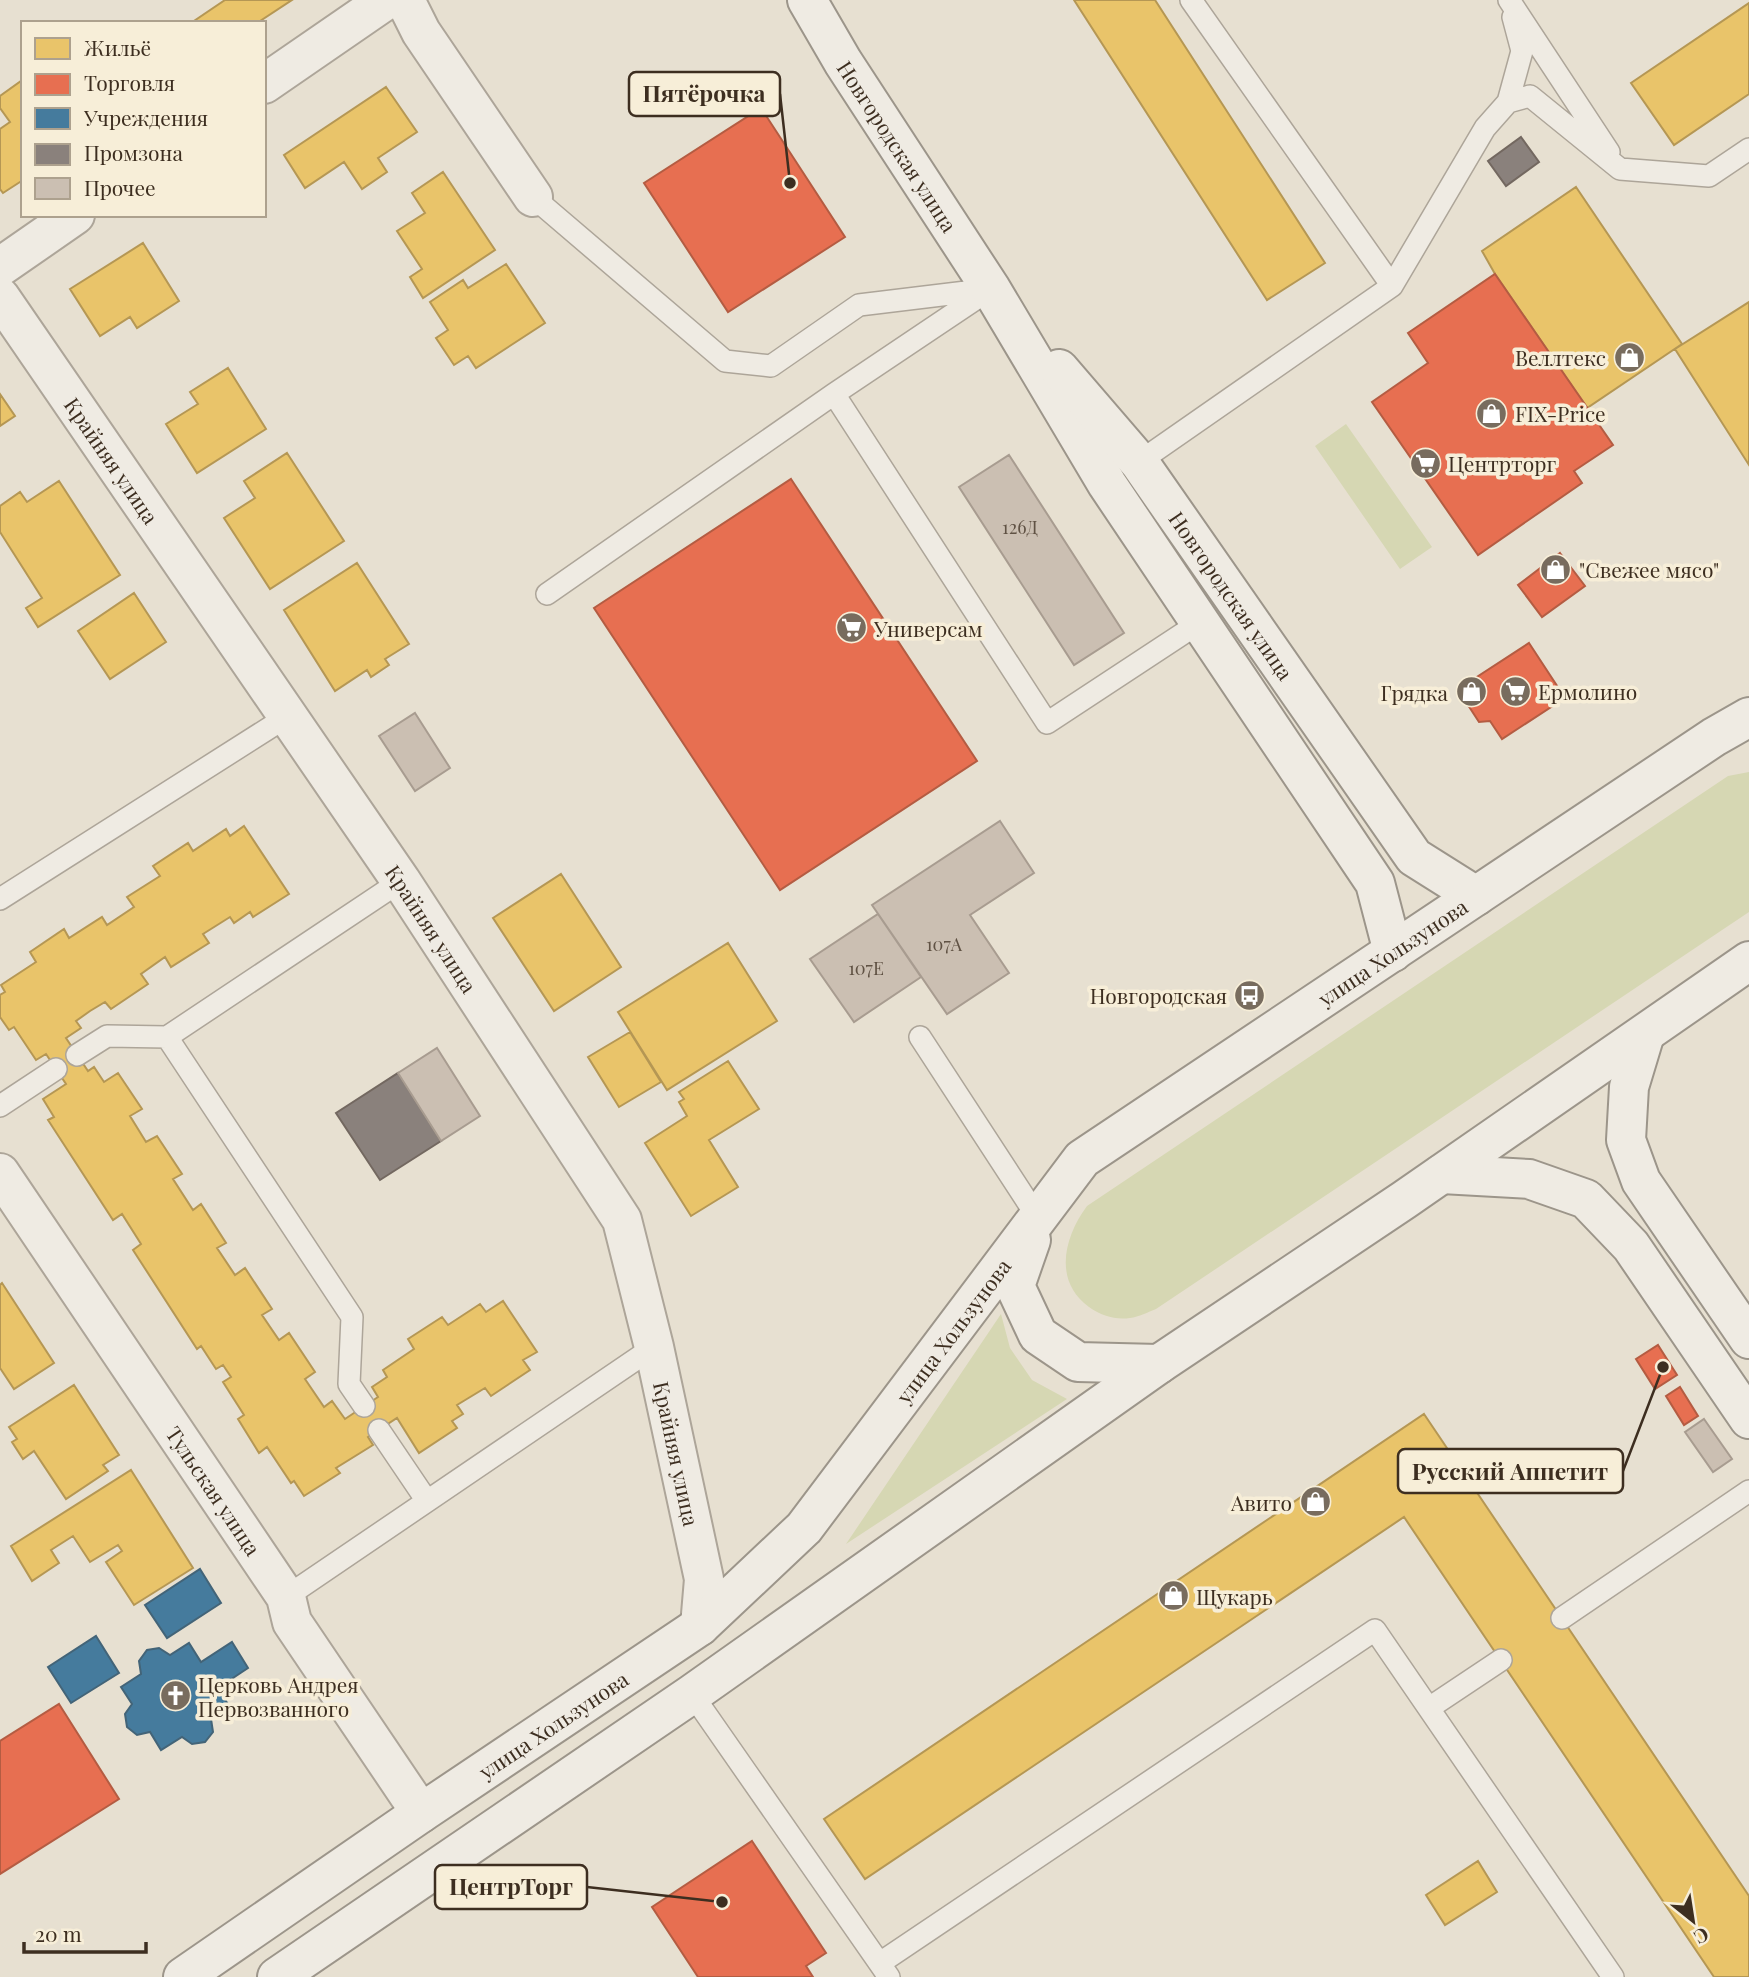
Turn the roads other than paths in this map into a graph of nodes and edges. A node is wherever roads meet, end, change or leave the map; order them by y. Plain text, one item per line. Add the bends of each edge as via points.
1 (386, 0) edge
2 (405, 0) edge
3 (807, 0) edge
4 (1191, 0) edge
5 (1509, 0) edge
6 (266, 83) edge
7 (1508, 103) junction
8 (1749, 149) edge
9 (1620, 169) junction
10 (533, 197) joint
11 (72, 217) edge
12 (0, 267) edge
13 (1392, 286) junction
14 (991, 289) junction
15 (0, 297) edge
16 (834, 394) junction
17 (1139, 462) junction
18 (547, 594) dead end
19 (1199, 623) junction
20 (288, 716) junction
21 (1749, 717) edge
22 (1732, 735) edge
23 (401, 881) junction
24 (1476, 896) junction
25 (0, 900) edge
26 (1393, 951) junction
27 (1749, 961) edge
28 (1645, 1034) junction
29 (167, 1037) junction
30 (919, 1037) dead end
31 (77, 1055) dead end
32 (56, 1069) dead end
33 (0, 1106) edge
34 (0, 1173) edge
35 (1442, 1174) junction
36 (1038, 1218) junction
37 (1749, 1339) edge
38 (654, 1347) junction
39 (1159, 1364) junction
40 (364, 1406) dead end
41 (1749, 1419) edge
42 (379, 1430) dead end
43 (1749, 1490) edge
44 (427, 1501) junction
45 (286, 1597) junction
46 (1562, 1618) dead end
47 (699, 1626) junction
48 (1501, 1660) dead end
49 (692, 1694) junction
50 (1429, 1708) junction
51 (421, 1813) junction
52 (885, 1970) edge
53 (183, 1977) edge
54 (277, 1977) edge
55 (1614, 1977) edge

1 - 6 street
2 - 10 street via 421,32
3 - 14 street, Новгородская улица
4 - 13 lane
5 - 7 lane via 1522,51
5 - 9 lane
7 - 9 lane via 1530,96
7 - 13 lane via 1485,128
8 - 9 lane via 1709,176
10 - 14 lane via 725,361 771,366 859,304
11 - 12 street
13 - 17 lane
14 - 16 lane
14 - 17 street, Новгородская улица
14 - 19 street, Новгородская улица via 1107,484
15 - 20 street, Крайняя улица
16 - 18 lane
16 - 19 lane via 1047,723
17 - 24 street, Новгородская улица via 1414,857
19 - 26 street, Новгородская улица via 1375,883
20 - 23 street, Крайняя улица
20 - 25 lane
21 - 22 street, улица Хользунова
22 - 24 street, улица Хользунова
23 - 29 lane
23 - 38 street, Крайняя улица via 622,1220
24 - 26 street, улица Хользунова
26 - 36 street, улица Хользунова via 1082,1159
27 - 28 street
28 - 35 street
28 - 37 street via 1629,1087 1626,1140 1641,1181
29 - 31 lane via 107,1035
29 - 40 lane via 352,1317 349,1384
30 - 36 lane
32 - 33 lane
34 - 45 street, Тульская улица
35 - 39 street
35 - 41 street via 1529,1178 1586,1199 1631,1246
36 - 39 street via 1015,1286 1038,1335 1079,1362
36 - 47 street, улица Хользунова via 804,1528
38 - 44 lane
38 - 47 street, Крайняя улица via 704,1579
39 - 49 street
42 - 44 lane
43 - 46 lane
44 - 45 lane
45 - 51 street, Тульская улица via 292,1622
47 - 51 street, улица Хользунова
48 - 50 lane
49 - 52 lane
49 - 54 street
50 - 52 lane via 1375,1630
50 - 55 lane
51 - 53 street, улица Хользунова

